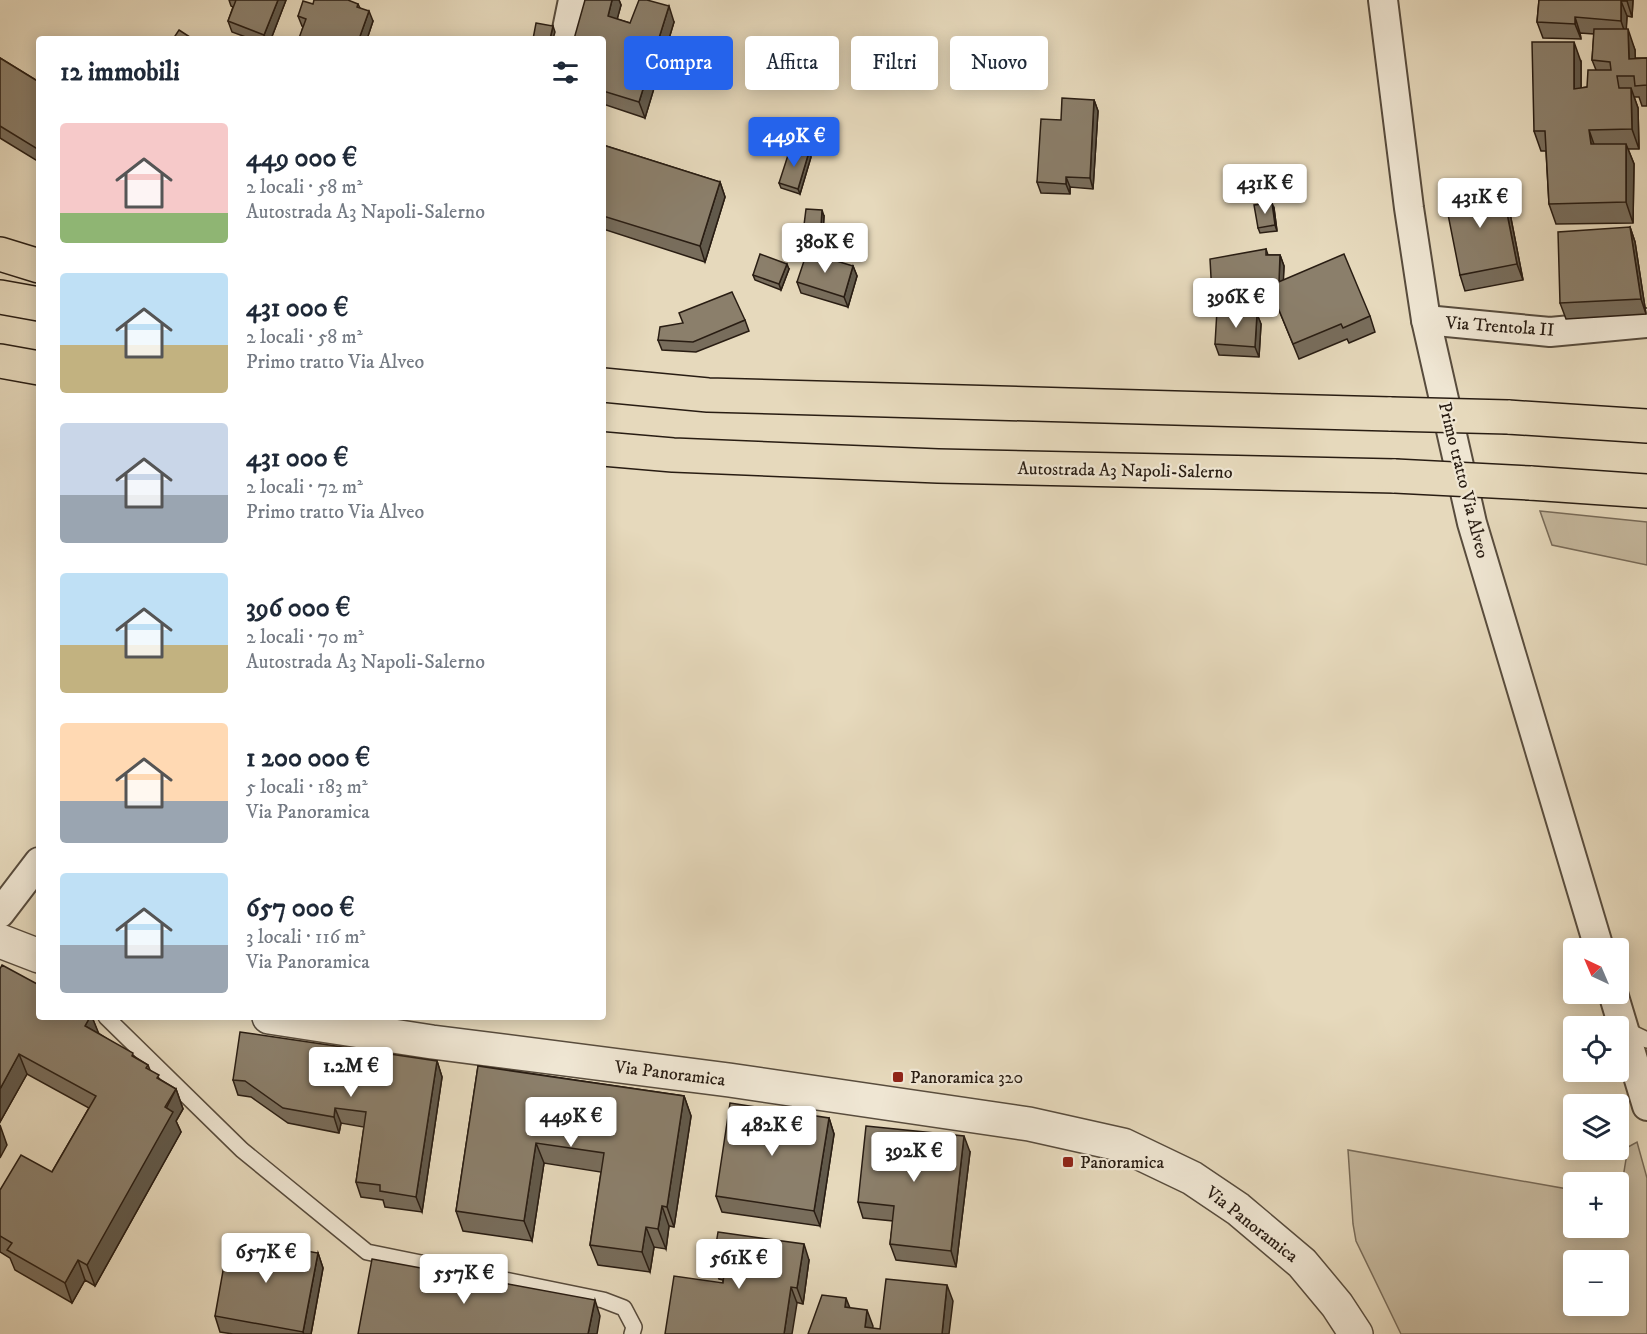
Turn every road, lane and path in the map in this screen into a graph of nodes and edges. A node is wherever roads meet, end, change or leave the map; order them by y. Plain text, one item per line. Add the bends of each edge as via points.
1 (573, 0) edge
2 (1383, 0) edge
3 (566, 36) edge
4 (0, 254) edge
5 (36, 265) edge
6 (0, 297) edge
7 (36, 303) edge
8 (1426, 320) junction
9 (1647, 323) edge
10 (0, 361) edge
11 (36, 367) edge
12 (606, 385) edge
13 (1647, 426) edge
14 (606, 449) edge
15 (1647, 490) edge
16 (36, 866) edge
17 (0, 913) edge
18 (1596, 938) edge
19 (0, 941) edge
20 (36, 955) edge
21 (1619, 1004) edge
22 (109, 1020) edge
23 (289, 1020) edge
24 (1635, 1034) edge
25 (1647, 1106) edge
26 (632, 1334) edge
27 (1356, 1334) edge

1 - 3 street
2 - 8 street, Primo tratto Via Alveo
4 - 5 highway
6 - 7 highway
8 - 9 street, Via Trentola II via 1550,332
8 - 18 street, Primo tratto Via Alveo via 1472,523
10 - 11 highway
12 - 13 highway, bridge via 720,395 1508,417
14 - 15 highway, Autostrada A3 Napoli-Salerno, bridge via 938,466 1395,476
16 - 17 street
19 - 20 street
21 - 24 street
22 - 26 lane via 243,1150 367,1252 603,1300 624,1308 634,1327
23 - 27 street, Via Panoramica via 1029,1124 1123,1144 1192,1178 1238,1209 1302,1263
24 - 25 street

